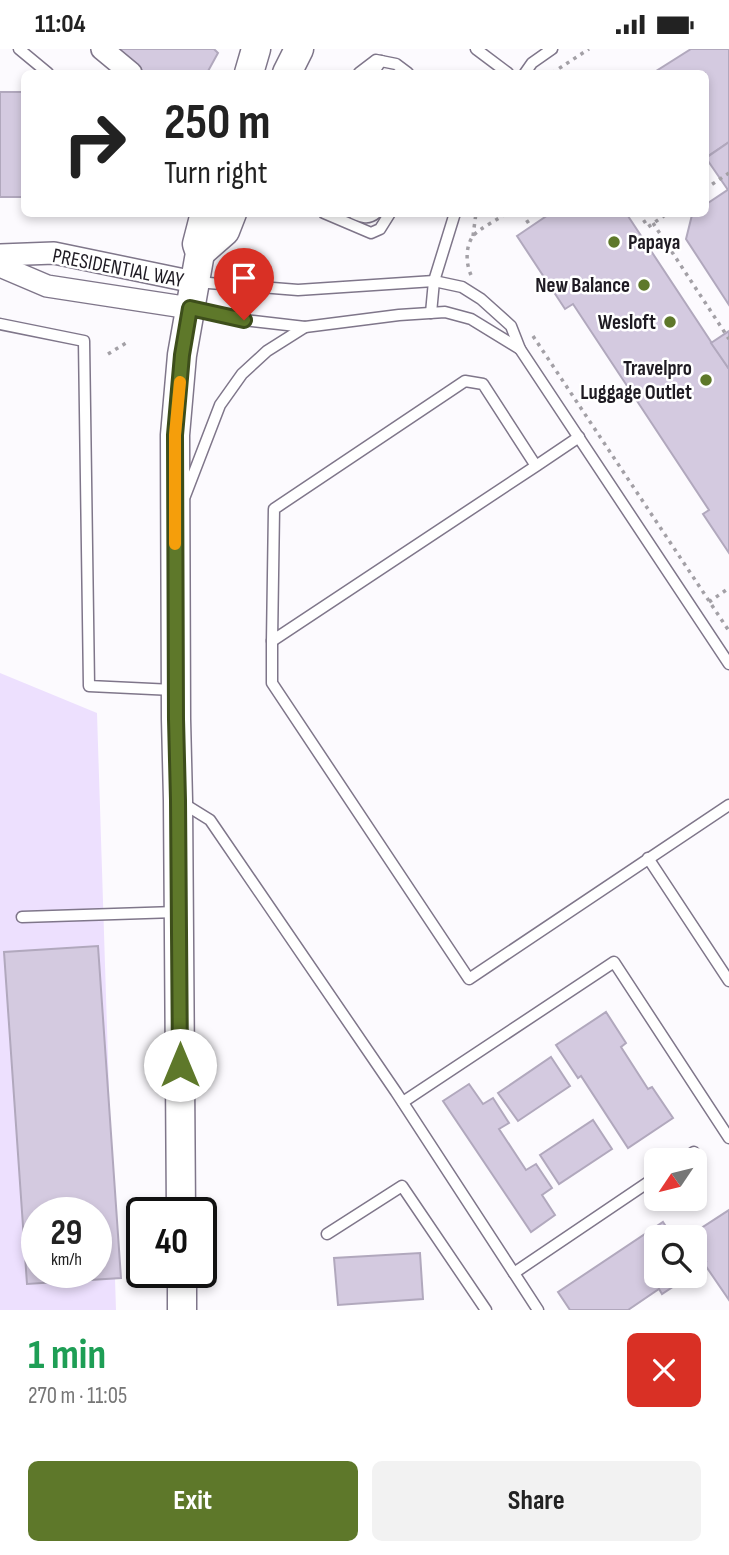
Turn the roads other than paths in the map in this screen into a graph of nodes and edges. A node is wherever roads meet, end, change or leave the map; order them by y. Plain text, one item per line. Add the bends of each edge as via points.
1 (19, 49) edge
2 (102, 49) edge
3 (256, 49) edge
4 (299, 49) edge
5 (476, 49) edge
6 (552, 49) edge
7 (381, 61) junction
8 (44, 70) edge
9 (127, 70) edge
10 (250, 70) edge
11 (288, 70) edge
12 (363, 70) edge
13 (375, 70) edge
14 (404, 70) edge
15 (504, 70) edge
16 (527, 70) edge
17 (204, 217) edge
18 (230, 217) edge
19 (333, 217) edge
20 (388, 217) edge
21 (454, 217) edge
22 (201, 253) junction
23 (0, 255) edge
24 (0, 266) edge
25 (434, 281) junction
26 (192, 295) junction
27 (431, 313) junction
28 (0, 324) edge
29 (304, 327) junction
30 (520, 349) junction
31 (579, 437) junction
32 (536, 466) junction
33 (175, 521) junction
34 (272, 641) junction
35 (729, 664) edge
36 (176, 690) junction
37 (178, 800) junction
38 (729, 805) edge
39 (648, 858) junction
40 (179, 912) junction
41 (22, 917) dead end
42 (729, 981) edge
43 (403, 1103) junction
44 (729, 1138) edge
45 (644, 1185) edge
46 (181, 1197) edge
47 (327, 1234) dead end
48 (514, 1273) junction
49 (182, 1288) edge
50 (182, 1310) edge
51 (486, 1310) edge
52 (538, 1310) edge

1 - 8 lane
2 - 9 street
3 - 10 street
4 - 11 street
5 - 15 lane
6 - 16 lane
7 - 12 lane
7 - 13 lane
7 - 14 lane
17 - 22 street via 197,244
18 - 22 street via 225,231
19 - 20 lane via 371,233
21 - 25 lane
22 - 26 street
23 - 26 street, PRESIDENTIAL WAY via 54,253
24 - 26 street, PRESIDENTIAL WAY via 47,286
25 - 26 lane
25 - 27 lane
25 - 30 lane via 462,287 481,299 511,326
26 - 29 lane via 244,320
26 - 33 street via 175,435
27 - 29 lane
27 - 30 lane via 471,319
28 - 36 lane via 84,341 89,687
29 - 33 lane via 242,374 220,405
30 - 31 lane
31 - 32 lane
31 - 35 lane
32 - 34 lane
32 - 34 lane via 483,384 465,381 274,509
33 - 36 street
34 - 39 lane via 272,683 469,979
36 - 37 street
37 - 40 street
37 - 43 lane via 210,820
38 - 39 lane
39 - 42 lane
40 - 41 lane
40 - 46 street
43 - 44 lane via 614,962
43 - 48 lane
45 - 48 lane
47 - 51 lane via 402,1186
48 - 52 lane
49 - 50 street

